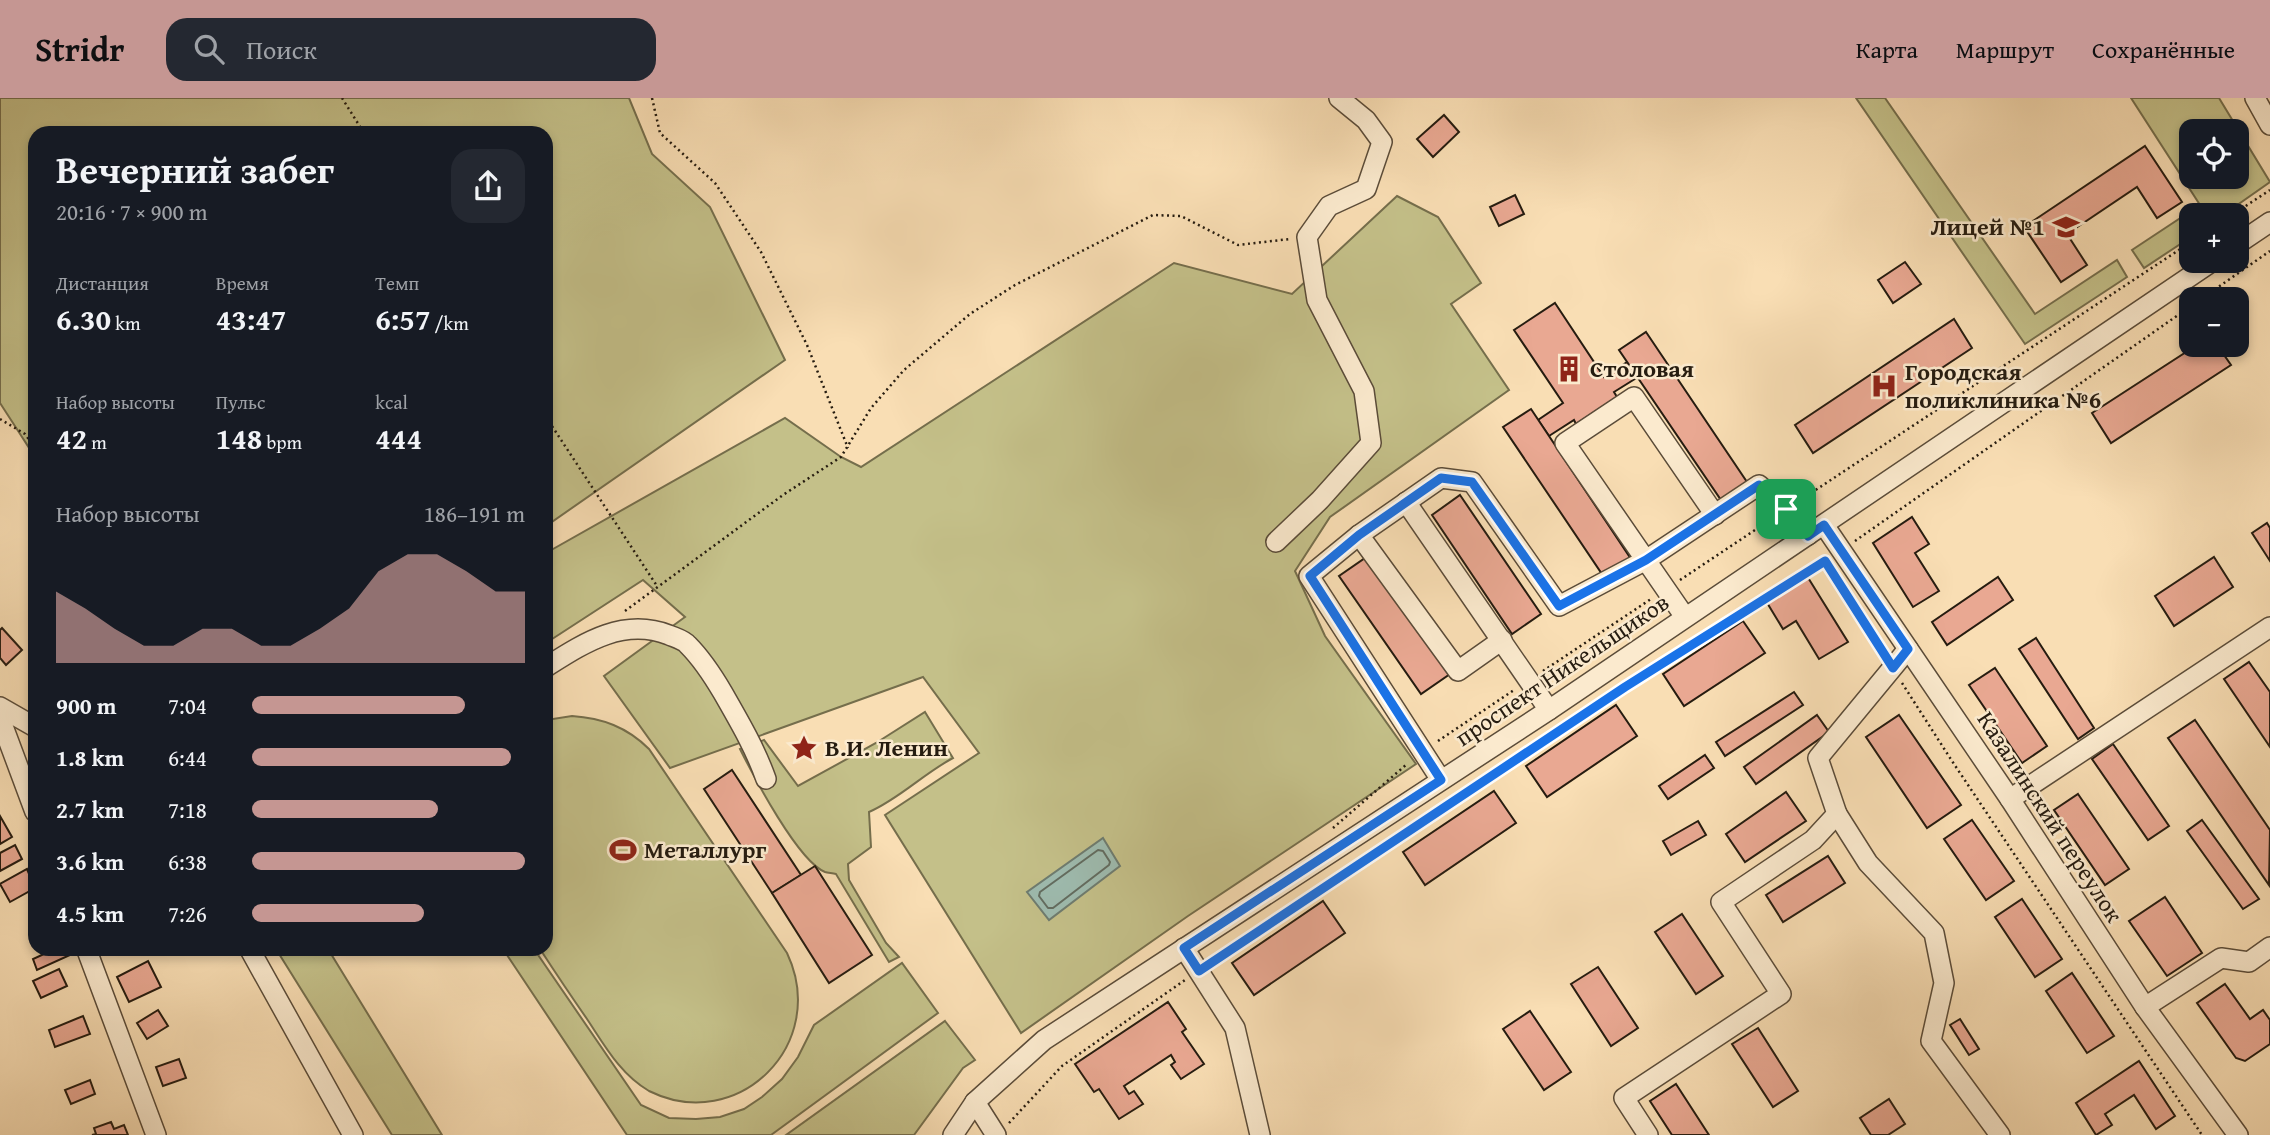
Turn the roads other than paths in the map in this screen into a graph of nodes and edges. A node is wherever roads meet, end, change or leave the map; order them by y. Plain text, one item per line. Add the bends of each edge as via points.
1 (1339, 98) edge
2 (2255, 98) edge
3 (2270, 125) edge
4 (2270, 222) edge
5 (2249, 236) edge
6 (2195, 273) edge
7 (1406, 502) junction
8 (1715, 515) junction
9 (1816, 530) junction
10 (1359, 535) junction
11 (1276, 542) dead end
12 (1646, 560) junction
13 (1685, 617) junction
14 (2270, 627) edge
15 (1502, 640) junction
16 (1908, 649) junction
17 (553, 663) edge
18 (0, 707) edge
19 (1549, 710) junction
20 (0, 719) edge
21 (28, 723) edge
22 (766, 779) dead end
23 (1441, 780) junction
24 (28, 793) edge
25 (2010, 799) junction
26 (1837, 814) junction
27 (2270, 947) edge
28 (1184, 948) junction
29 (89, 956) edge
30 (252, 956) edge
31 (2145, 1007) junction
32 (975, 1102) junction
33 (1002, 1130) edge
34 (156, 1135) edge
35 (353, 1135) edge
36 (953, 1135) edge
37 (1260, 1135) edge
38 (1648, 1135) edge
39 (2000, 1135) edge
40 (2238, 1135) edge

1 - 11 street via 1366,120 1382,142 1366,189 1329,206 1307,237 1317,300 1364,391 1371,443
2 - 3 street
4 - 5 street
6 - 9 street, проспект Никельщиков
7 - 10 street
7 - 12 street via 1441,478 1472,482 1559,606
7 - 15 street
8 - 9 street, Казалинский переулок via 1759,485
8 - 12 street
8 - 12 street via 1634,397 1565,443
9 - 13 street, проспект Никельщиков
9 - 16 street, Казалинский переулок
10 - 15 street via 1458,671
10 - 23 street via 1310,576
12 - 13 street
13 - 19 street, проспект Никельщиков
14 - 25 street
15 - 19 street
16 - 25 street, Казалинский переулок
16 - 26 street via 1818,758
17 - 22 street via 590,640 619,630 655,630 686,642 709,669 738,718
18 - 21 street
19 - 23 street, проспект Никельщиков
20 - 24 street
23 - 28 street, проспект Никельщиков
25 - 31 street, Казалинский переулок
26 - 38 street via 1814,840 1721,902 1781,994 1624,1098
26 - 39 street via 1868,863 1934,933 1944,983 1931,1041
27 - 31 street via 2249,962 2221,958
28 - 32 street, проспект Никельщиков via 1044,1040
28 - 37 street via 1236,1028
29 - 34 street
30 - 35 street
31 - 40 street, Казалинский переулок
32 - 33 street
32 - 36 street, проспект Никельщиков

